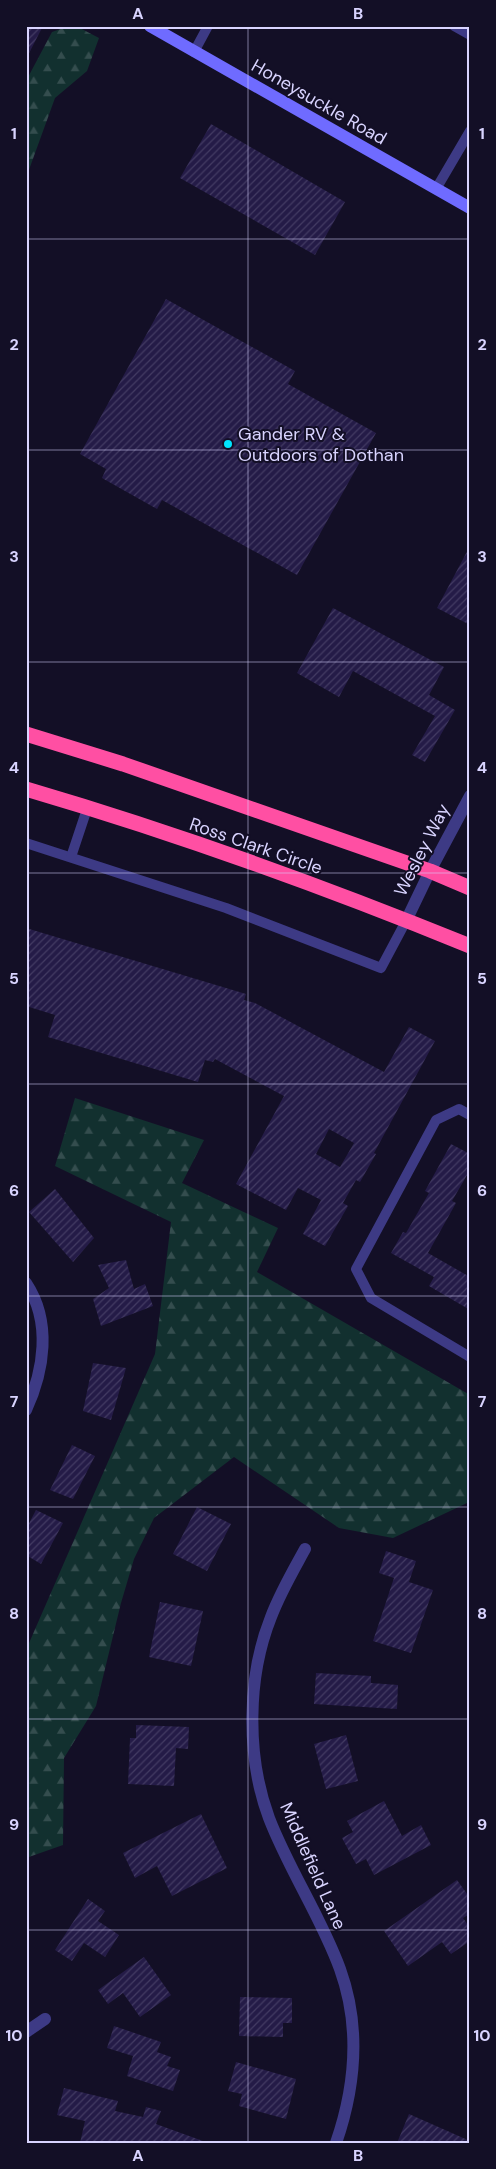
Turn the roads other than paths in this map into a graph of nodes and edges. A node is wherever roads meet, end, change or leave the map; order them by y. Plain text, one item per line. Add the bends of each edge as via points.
1 (150, 26) edge
2 (208, 26) edge
3 (454, 26) edge
4 (470, 35) edge
5 (194, 52) junction
6 (470, 131) edge
7 (436, 189) junction
8 (470, 208) edge
9 (26, 734) edge
10 (26, 789) edge
11 (470, 796) edge
12 (87, 808) junction
13 (26, 842) edge
14 (71, 857) junction
15 (430, 872) junction
16 (470, 888) edge
17 (406, 921) junction
18 (470, 946) edge
19 (470, 1115) edge
20 (26, 1283) edge
21 (470, 1356) edge
22 (26, 1410) edge
23 (305, 1549) dead end
24 (45, 2019) dead end
25 (26, 2032) edge
26 (336, 2143) edge

1 - 5 main road, Honeysuckle Road
2 - 5 lane
3 - 4 lane
5 - 7 main road, Honeysuckle Road
6 - 7 lane
7 - 8 main road, Honeysuckle Road
9 - 15 highway, Ross Clark Circle via 123,764
10 - 12 highway, Ross Clark Circle
11 - 15 street, Wesley Way
12 - 14 lane
12 - 17 highway, Ross Clark Circle
13 - 14 lane
14 - 17 lane via 226,908 381,968
15 - 16 highway, Ross Clark Circle
15 - 17 street, Wesley Way
17 - 18 highway, Ross Clark Circle
19 - 21 lane via 459,1109 436,1120 356,1269 371,1298
20 - 22 street via 40,1316 43,1351 38,1378
23 - 26 street, Middlefield Lane via 285,1586 264,1638 255,1688 254,1740 256,1766 268,1816 339,1968 352,2015 354,2072 349,2102
24 - 25 street

